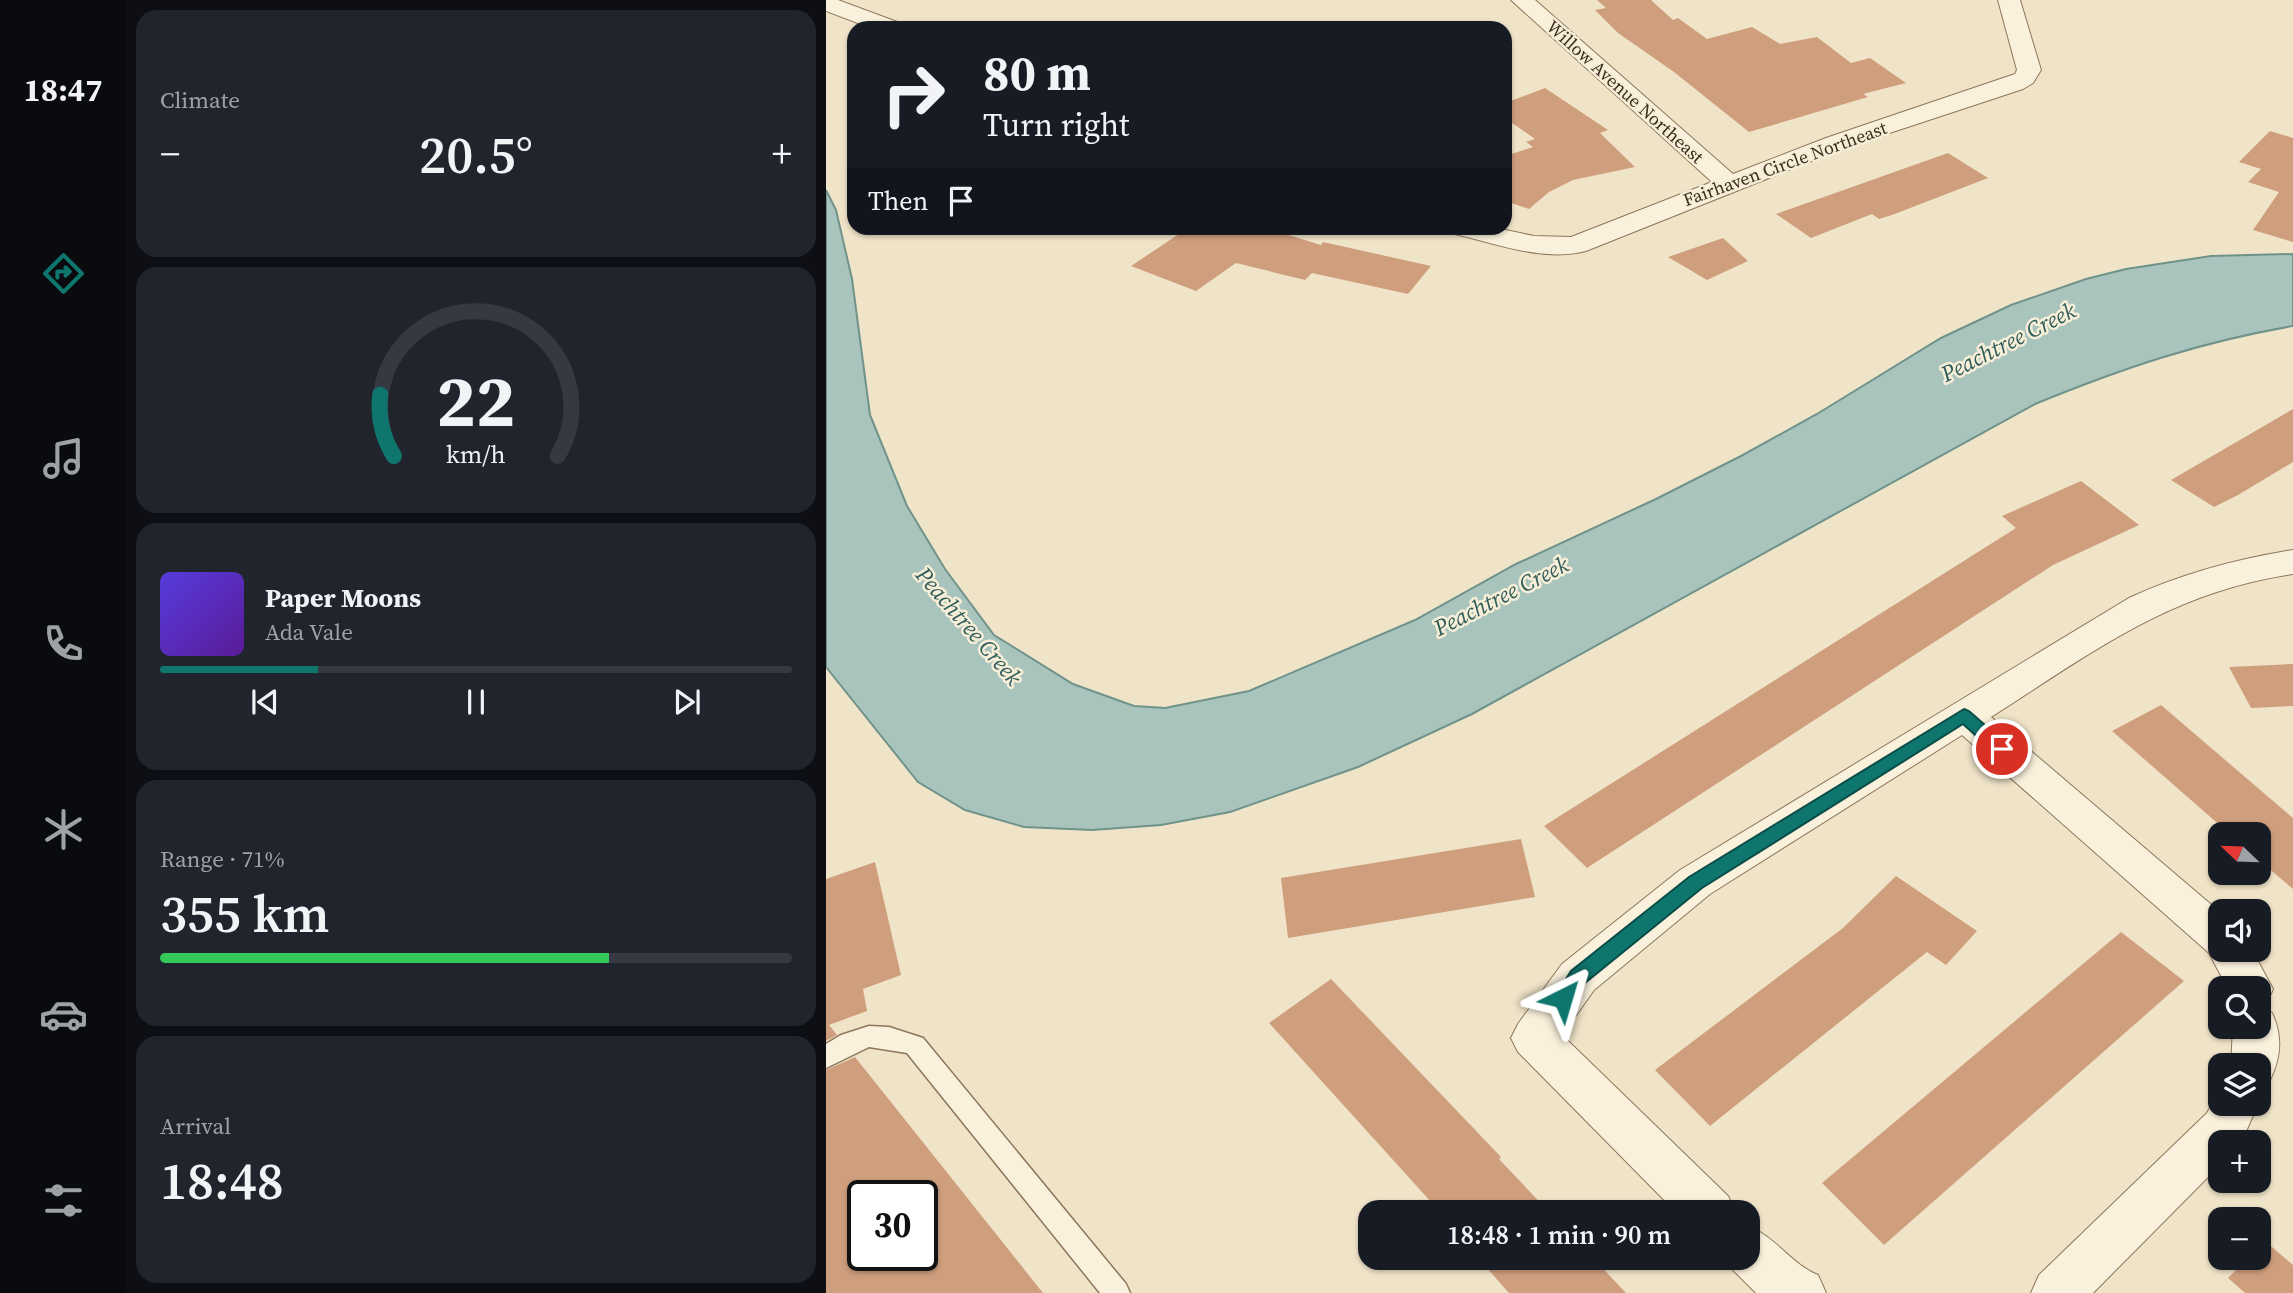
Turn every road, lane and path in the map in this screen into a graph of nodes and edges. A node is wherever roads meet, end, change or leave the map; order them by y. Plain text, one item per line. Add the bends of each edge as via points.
1 (1522, 0) edge
2 (2009, 0) edge
3 (826, 3) edge
4 (874, 21) edge
5 (1728, 184) junction
6 (1494, 235) edge
7 (2293, 562) edge
8 (1964, 716) junction
9 (2208, 928) edge
10 (826, 1057) edge
11 (2230, 1116) edge
12 (1698, 1200) edge
13 (1760, 1262) edge
14 (1117, 1293) edge
15 (1800, 1293) edge
16 (2057, 1293) edge

1 - 5 street, Willow Avenue Northeast
2 - 5 street, Fairhaven Circle Northeast via 2029,69 2025,78
3 - 4 street
5 - 6 street, Fairhaven Circle Northeast via 1576,245 1543,247
7 - 8 street via 2209,578 2162,595
8 - 9 street
8 - 12 street via 1695,882 1578,977 1534,1038
10 - 14 lane via 851,1040 883,1035 915,1045
11 - 16 street via 2224,1128
13 - 15 street via 1788,1289

